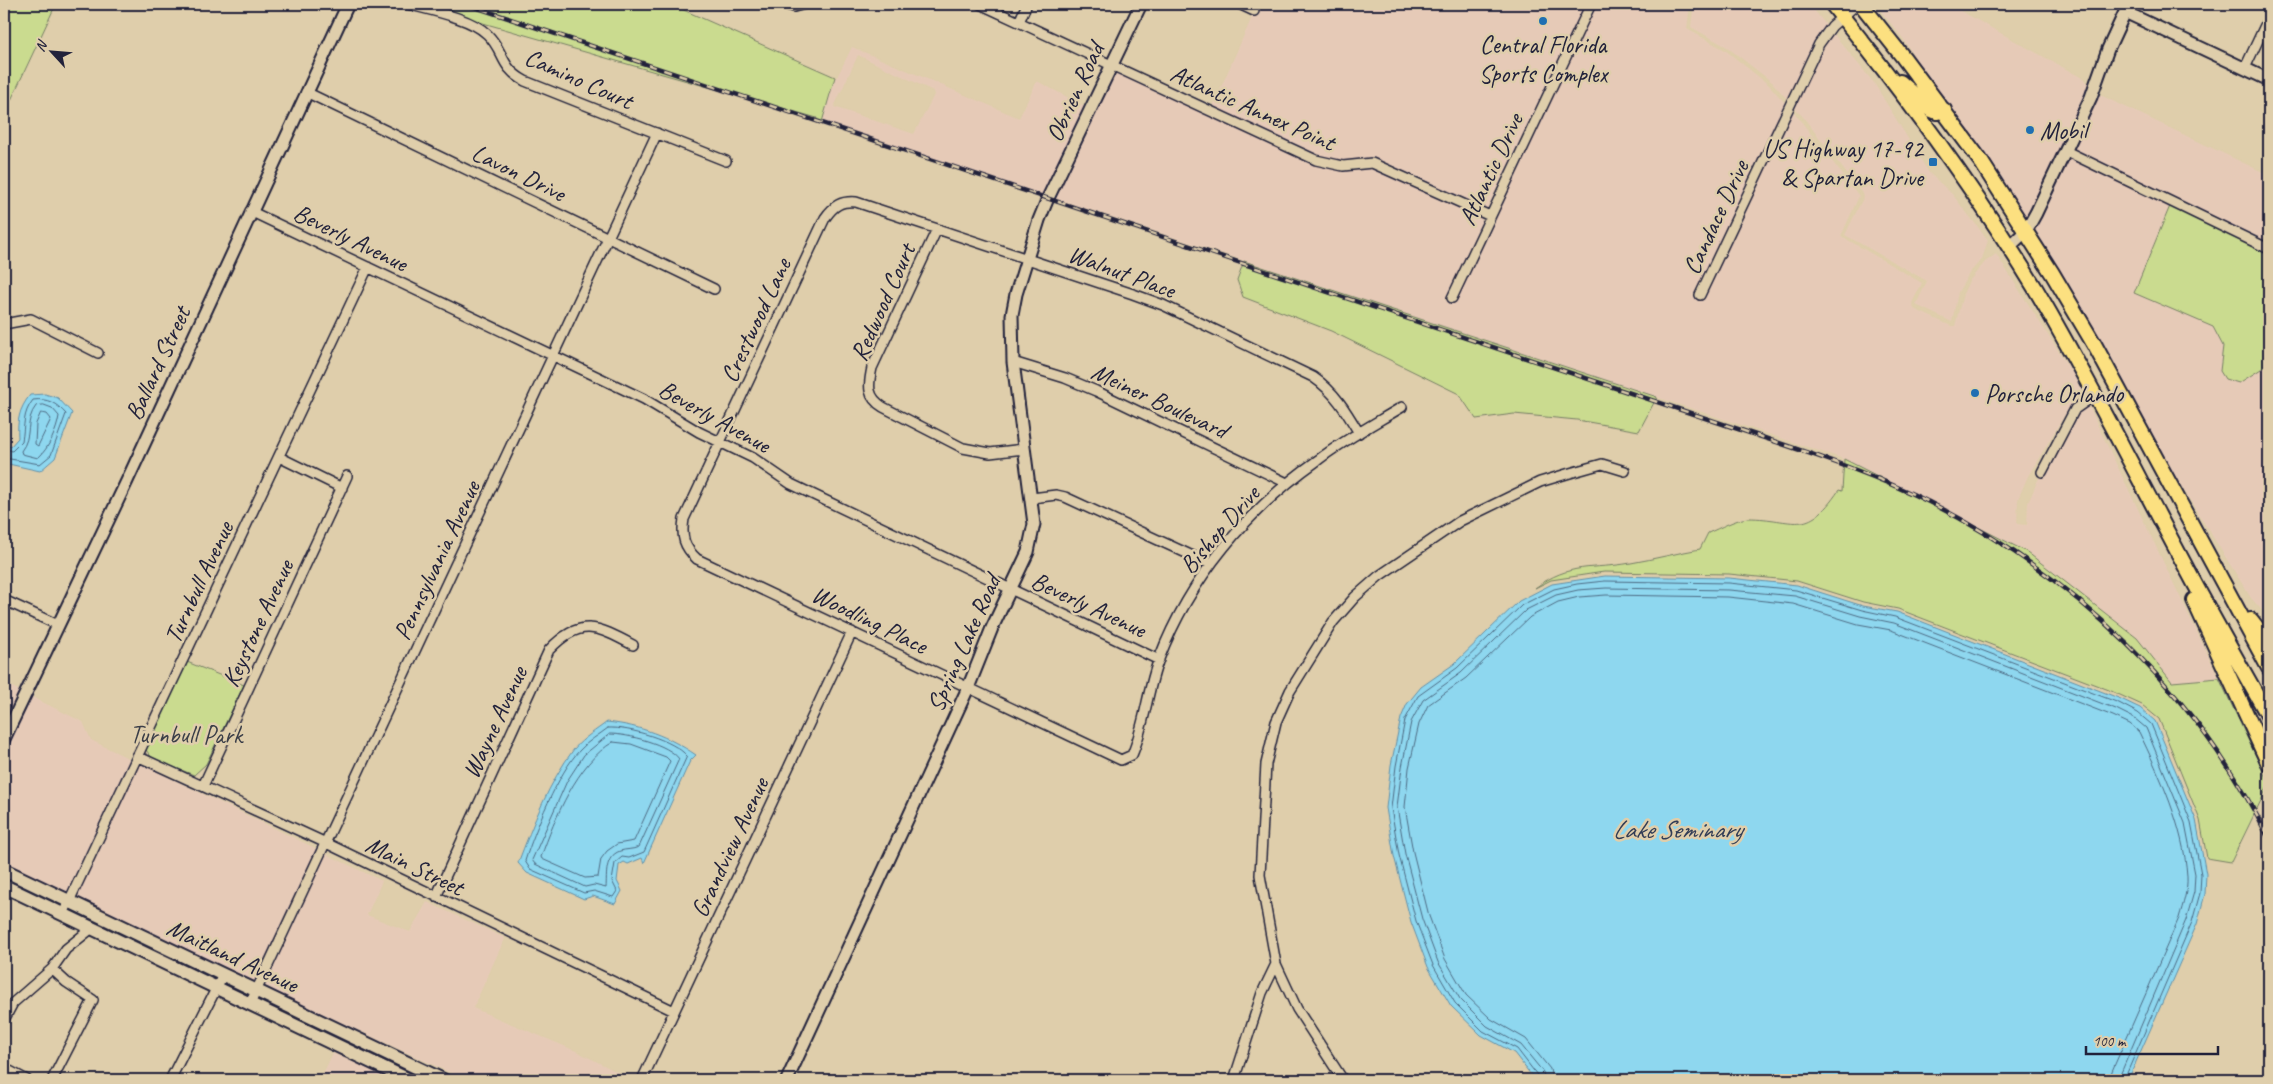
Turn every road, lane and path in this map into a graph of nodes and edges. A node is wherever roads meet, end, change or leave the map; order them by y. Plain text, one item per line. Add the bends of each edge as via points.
1 (348, 4) edge
2 (407, 4) edge
3 (783, 4) edge
4 (805, 4) edge
5 (980, 4) edge
6 (1027, 4) edge
7 (1141, 4) edge
8 (1239, 4) edge
9 (1591, 4) edge
10 (1832, 4) edge
11 (1857, 4) edge
12 (1861, 4) edge
13 (2126, 8) edge
14 (1254, 11) dead end
15 (1842, 16) junction
16 (2269, 17) edge
17 (1019, 22) junction
18 (1112, 65) junction
19 (2245, 68) junction
20 (1885, 70) junction
21 (2269, 80) edge
22 (306, 92) junction
23 (1944, 110) junction
24 (656, 133) junction
25 (2066, 151) junction
26 (726, 161) dead end
27 (1048, 198) joint
28 (840, 203) joint
29 (250, 211) junction
30 (1490, 216) junction
31 (937, 229) junction
32 (2026, 231) junction
33 (608, 237) junction
34 (2009, 247) junction
35 (2269, 249) edge
36 (1027, 258) junction
37 (368, 267) junction
38 (714, 289) dead end
39 (1700, 295) dead end
40 (1452, 298) dead end
41 (4, 324) edge
42 (98, 352) dead end
43 (553, 357) junction
44 (1012, 362) junction
45 (2096, 394) junction
46 (1402, 407) dead end
47 (1359, 433) junction
48 (719, 442) junction
49 (1024, 449) junction
50 (279, 457) junction
51 (1625, 471) dead end
52 (2042, 472) dead end
53 (347, 476) dead end
54 (1287, 483) junction
55 (342, 488) junction
56 (1032, 498) junction
57 (684, 542) joint
58 (1210, 564) junction
59 (2190, 575) junction
60 (1010, 589) junction
61 (4, 600) edge
62 (2234, 600) junction
63 (58, 625) junction
64 (852, 632) junction
65 (2269, 643) edge
66 (633, 645) dead end
67 (1159, 660) junction
68 (2269, 668) edge
69 (968, 688) junction
70 (2269, 717) edge
71 (4, 739) edge
72 (137, 756) junction
73 (1127, 759) joint
74 (2269, 764) edge
75 (203, 786) junction
76 (326, 843) junction
77 (4, 870) edge
78 (4, 886) edge
79 (436, 897) junction
80 (69, 901) junction
81 (63, 914) junction
82 (92, 928) junction
83 (1276, 964) junction
84 (52, 969) junction
85 (223, 975) junction
86 (217, 988) junction
87 (257, 991) junction
88 (250, 1004) junction
89 (674, 1011) junction
90 (4, 1020) edge
91 (4, 1068) edge
92 (27, 1080) edge
93 (52, 1080) edge
94 (170, 1080) edge
95 (409, 1080) edge
96 (444, 1080) edge
97 (642, 1080) edge
98 (787, 1080) edge
99 (1234, 1080) edge
100 (1343, 1080) edge

1 - 22 street, Ballard Street
2 - 24 street, Camino Court via 469,22 485,31 494,40 504,65 513,75
3 - 4 street via 794,7
5 - 17 street, Atlantic Annex Point
6 - 17 street
7 - 18 street, Obrien Road
8 - 14 street
9 - 30 street, Atlantic Drive
10 - 15 main road
11 - 15 street, Candace Drive
12 - 23 main road
13 - 19 street
13 - 25 street
15 - 20 main road
15 - 39 street, Candace Drive via 1819,44
16 - 19 street
17 - 18 street, Atlantic Annex Point
18 - 27 street, Obrien Road
18 - 30 street, Atlantic Annex Point via 1327,164 1372,163
19 - 21 street
20 - 23 main road via 1932,110
20 - 34 main road
22 - 29 street, Ballard Street
22 - 33 street, Lavon Drive
23 - 32 main road
24 - 26 street, Camino Court
24 - 33 street, Pennsylvania Avenue
25 - 32 street
25 - 35 street
27 - 36 street, Spring Lake Road
28 - 31 street, Walnut Place via 856,202
28 - 48 street, Crestwood Lane via 824,218
29 - 37 street, Beverly Avenue
29 - 63 street, Ballard Street via 176,377
30 - 40 street, Atlantic Drive
31 - 36 street, Walnut Place
31 - 49 street, Redwood Court via 872,368 869,393 883,407 963,448 990,453
32 - 34 street
32 - 62 main road via 2094,344
33 - 38 street, Lavon Drive
33 - 43 street, Pennsylvania Avenue
34 - 45 main road
36 - 44 street, Spring Lake Road via 1012,314
36 - 47 street, Walnut Place via 1162,305 1313,377 1338,399
37 - 43 street, Beverly Avenue
37 - 50 street, Turnbull Avenue
41 - 42 street via 30,319
43 - 48 street, Beverly Avenue via 644,400
43 - 76 street, Pennsylvania Avenue
44 - 49 street, Spring Lake Road
44 - 54 street, Meiner Boulevard via 1096,391
45 - 52 street via 2075,409
45 - 59 main road
46 - 47 street, Bishop Drive
47 - 54 street, Bishop Drive
48 - 57 street, Crestwood Lane via 684,520
48 - 60 street, Beverly Avenue via 753,458 791,484
49 - 56 street, Spring Lake Road
50 - 55 street
50 - 72 street, Turnbull Avenue
51 - 83 street via 1602,464 1540,482 1460,521 1379,576 1333,622 1290,691 1276,722 1266,764 1260,876
53 - 55 street, Keystone Avenue
54 - 58 street, Bishop Drive via 1240,527
55 - 75 street, Keystone Avenue
56 - 58 street via 1065,496
56 - 60 street, Spring Lake Road via 1032,538
57 - 64 street, Woodling Place via 697,559
58 - 67 street, Bishop Drive via 1175,622
59 - 70 main road
59 - 74 main road via 2193,598
60 - 67 street, Beverly Avenue
60 - 69 street, Spring Lake Road
61 - 63 street
62 - 65 main road
62 - 68 main road
63 - 71 street, Ballard Street
64 - 69 street, Woodling Place
64 - 89 street, Grandview Avenue
66 - 79 street, Wayne Avenue via 599,629 586,627 573,630 549,650
67 - 73 street, Bishop Drive via 1135,748
69 - 73 street, Woodling Place via 1113,758
69 - 98 street, Spring Lake Road
72 - 75 street, Main Street
72 - 80 street, Turnbull Avenue
75 - 76 street, Main Street
76 - 79 street, Main Street
76 - 87 street, Pennsylvania Avenue
77 - 80 main road, Maitland Avenue
78 - 81 main road, Maitland Avenue
79 - 89 street, Main Street
80 - 81 street, Turnbull Avenue
80 - 85 main road, Maitland Avenue
81 - 82 main road, Maitland Avenue
82 - 84 street via 66,949
82 - 86 main road, Maitland Avenue
83 - 99 street via 1262,993
83 - 100 street via 1297,1009
84 - 90 street via 13,1003
84 - 93 street via 93,1000
85 - 86 street
85 - 87 main road, Maitland Avenue
86 - 88 main road, Maitland Avenue
86 - 94 street
87 - 88 street, Pennsylvania Avenue
87 - 96 main road, Maitland Avenue
88 - 95 main road, Maitland Avenue
89 - 97 street, Grandview Avenue
91 - 92 street

